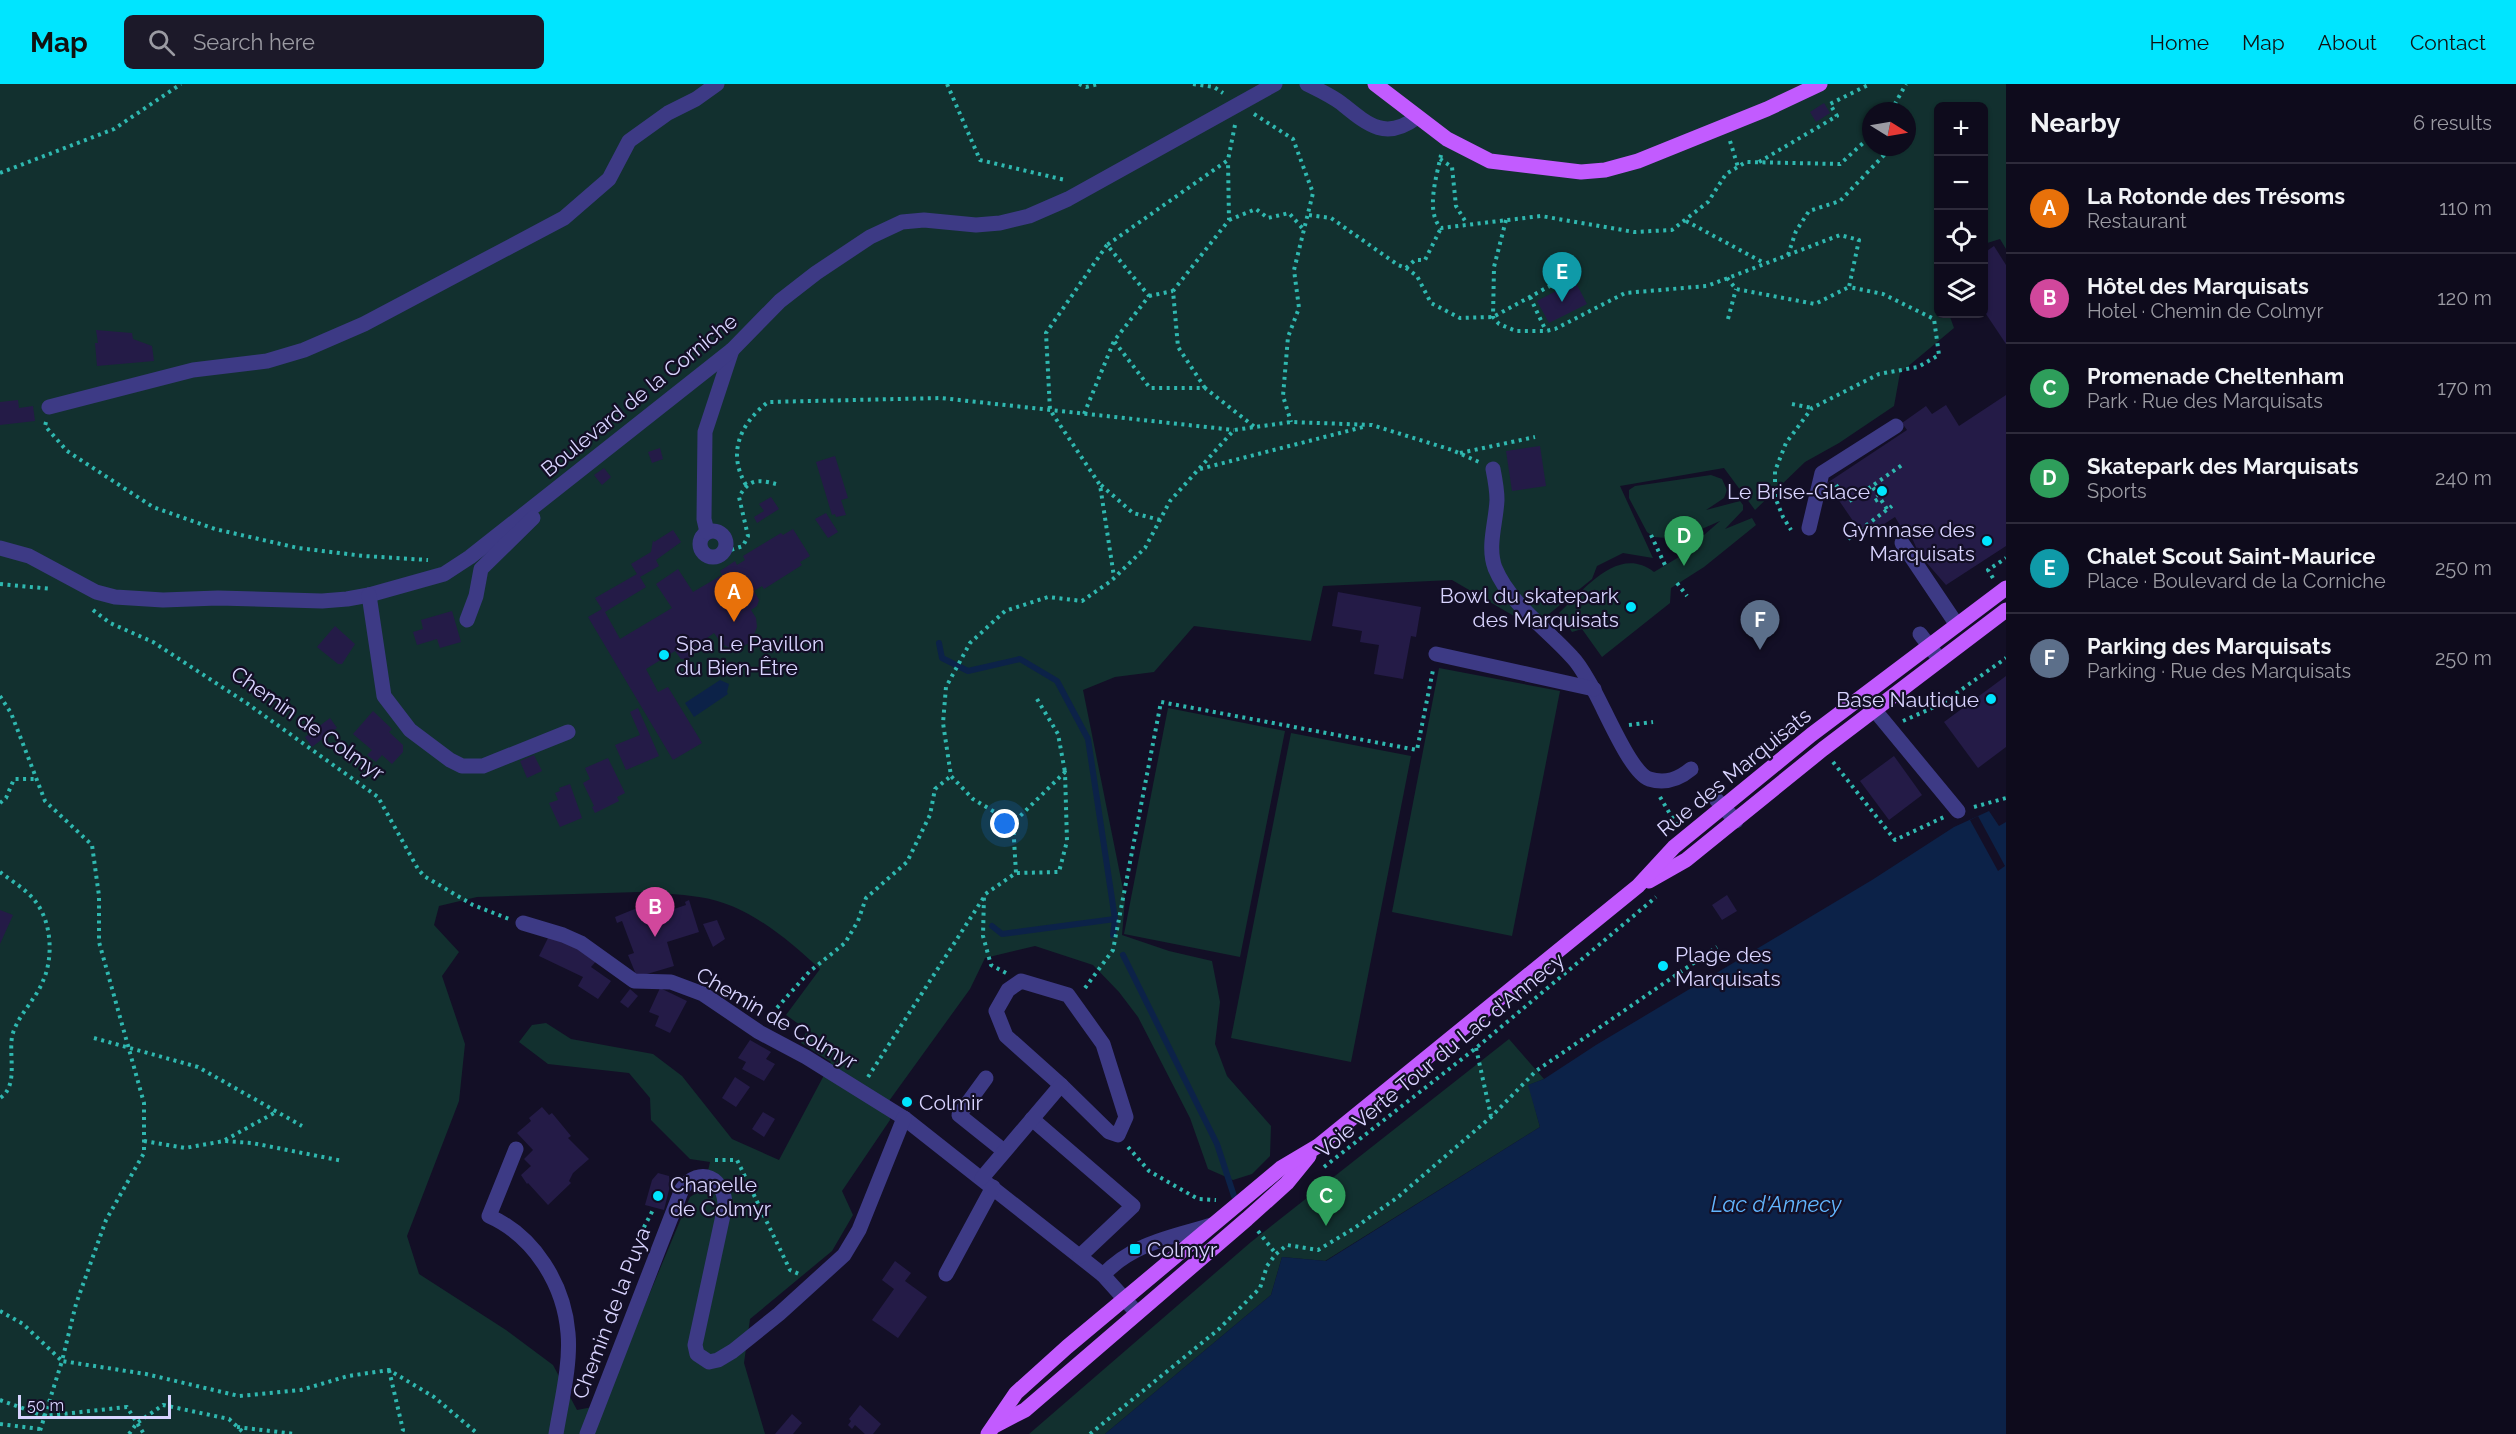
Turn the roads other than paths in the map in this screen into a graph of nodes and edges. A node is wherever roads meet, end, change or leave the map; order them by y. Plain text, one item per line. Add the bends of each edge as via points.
1 (717, 84) edge
2 (1275, 84) edge
3 (1307, 84) edge
4 (1375, 84) edge
5 (1820, 84) edge
6 (1416, 118) junction
7 (732, 350) junction
8 (49, 407) road end
9 (1896, 426) dead end
10 (592, 459) junction
11 (1493, 469) road end
12 (1803, 533) road end
13 (1902, 543) dead end
14 (0, 548) edge
15 (724, 552) road end
16 (2006, 588) edge
17 (369, 595) junction
18 (2006, 610) edge
19 (467, 620) dead end
20 (1957, 625) junction
21 (1925, 640) junction
22 (1436, 654) road end
23 (1940, 660) junction
24 (1594, 689) junction
25 (1863, 696) junction
26 (1874, 711) junction
27 (568, 732) dead end
28 (1691, 769) dead end
29 (1719, 802) junction
30 (1958, 811) dead end
31 (1736, 821) junction
32 (1638, 886) junction
33 (523, 923) road end
34 (986, 1078) dead end
35 (1061, 1085) junction
36 (904, 1118) junction
37 (1032, 1119) junction
38 (1318, 1146) junction
39 (516, 1149) dead end
40 (1004, 1151) junction
41 (988, 1182) junction
42 (1212, 1225) junction
43 (1080, 1256) junction
44 (946, 1274) dead end
45 (1103, 1275) junction
46 (1124, 1298) junction
47 (1137, 1313) junction
48 (991, 1430) edge
49 (556, 1434) edge
50 (587, 1434) edge

1 - 8 street via 629,141 609,179 564,218 364,324 304,351 267,362 193,370
2 - 7 street, Boulevard de la Corniche via 1092,186 1029,216 976,225 902,222 870,237 780,302
3 - 6 street via 1326,93 1367,124 1394,129
4 - 6 main road
5 - 6 main road via 1726,126 1605,170 1581,172 1491,161
7 - 10 street, Boulevard de la Corniche
7 - 15 street via 705,432 707,532 700,541 703,553 714,558
9 - 12 street via 1822,473
10 - 17 street, Boulevard de la Corniche via 458,566 444,574
10 - 19 street via 481,569
11 - 24 street via 1497,498 1492,549 1498,573 1519,603 1575,659
13 - 20 street
14 - 17 street, Boulevard de la Corniche via 29,556 71,585 138,599 322,601
16 - 20 main road, Rue des Marquisats
17 - 27 street via 384,696 410,730 450,760 462,766 483,766
18 - 23 main road, Rue des Marquisats
20 - 21 main road, Rue des Marquisats
21 - 23 street
21 - 25 main road, Rue des Marquisats
22 - 24 street
23 - 26 main road, Rue des Marquisats
24 - 28 street via 1634,766 1649,779 1678,780
25 - 26 street
25 - 29 main road, Rue des Marquisats
26 - 30 street
26 - 31 main road, Rue des Marquisats
29 - 31 street
29 - 32 main road, Rue des Marquisats
31 - 32 main road, Rue des Marquisats via 1686,860
32 - 38 main road, Rue des Marquisats
33 - 36 street, Chemin de Colmyr via 581,943 634,981 671,982 688,987
34 - 40 street via 959,1115
35 - 35 street via 1006,1036 996,1011 1008,990 1021,981 1068,995 1103,1044 1126,1117 1118,1135 1109,1132
35 - 37 street
36 - 41 street, Chemin de Colmyr
36 - 50 street, Chemin de la Puya via 859,1230 844,1255 733,1351 710,1362 698,1354 695,1345 725,1193 716,1182 697,1176 688,1181
37 - 40 street
37 - 43 street via 1133,1206
38 - 42 main road, Rue des Marquisats via 1281,1168
38 - 47 main road, Rue des Marquisats via 1287,1183
39 - 49 street via 489,1216 526,1242 546,1263 561,1297 568,1334
40 - 41 street
41 - 43 street, Chemin de Colmyr
41 - 44 street
42 - 45 street via 1135,1249
42 - 46 main road, Rue des Marquisats
43 - 45 street, Chemin de Colmyr
45 - 46 street, Chemin de Colmyr
46 - 47 street, Chemin de Colmyr
46 - 48 main road, Rue des Marquisats via 1016,1393
47 - 48 main road, Rue des Marquisats via 1024,1410

